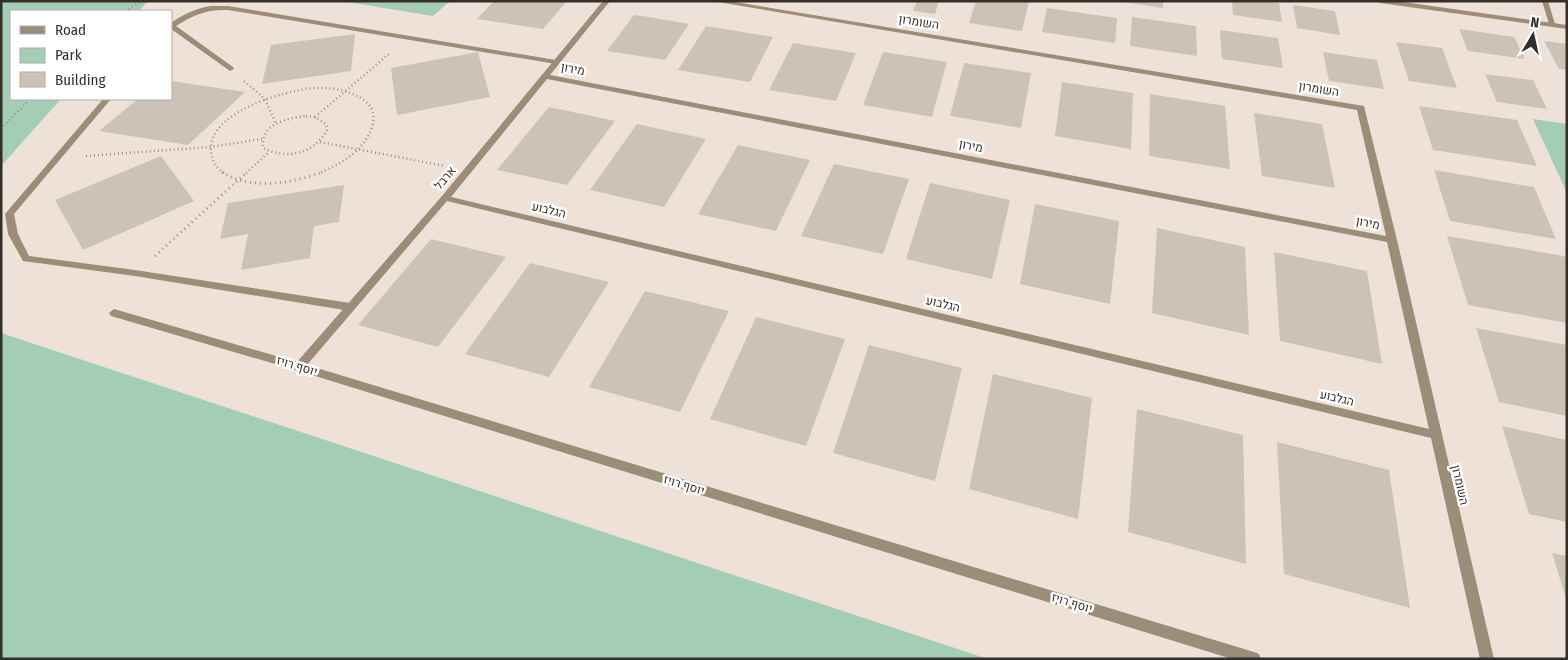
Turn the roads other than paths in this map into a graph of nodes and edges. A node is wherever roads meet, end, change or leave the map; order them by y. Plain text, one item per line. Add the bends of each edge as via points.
1 (607, 1) edge
2 (715, 1) edge
3 (1380, 1) edge
4 (1545, 1) edge
5 (1552, 24) junction
6 (172, 25) edge
7 (1567, 26) edge
8 (172, 27) edge
9 (556, 62) junction
10 (230, 69) road end
11 (544, 76) junction
12 (106, 100) edge
13 (445, 198) junction
14 (1392, 240) junction
15 (350, 307) junction
16 (114, 313) dead end
17 (298, 367) junction
18 (1436, 435) junction
19 (1254, 659) edge
20 (1486, 659) edge

1 - 9 street, ארבל
2 - 14 street, השומרון via 1361,108
3 - 5 street
4 - 5 street
5 - 7 street
6 - 9 street via 197,10 212,7
8 - 10 street
9 - 11 street, ארבל
11 - 13 street, ארבל
11 - 14 street, מירון
12 - 15 street via 9,214 13,234 26,259
13 - 15 street, ארבל
13 - 18 street, הגלבוע
14 - 18 street, השומרון
15 - 17 street, ארבל
16 - 17 street, יוסף רויז
17 - 19 street, יוסף רויז
18 - 20 street, השומרון

